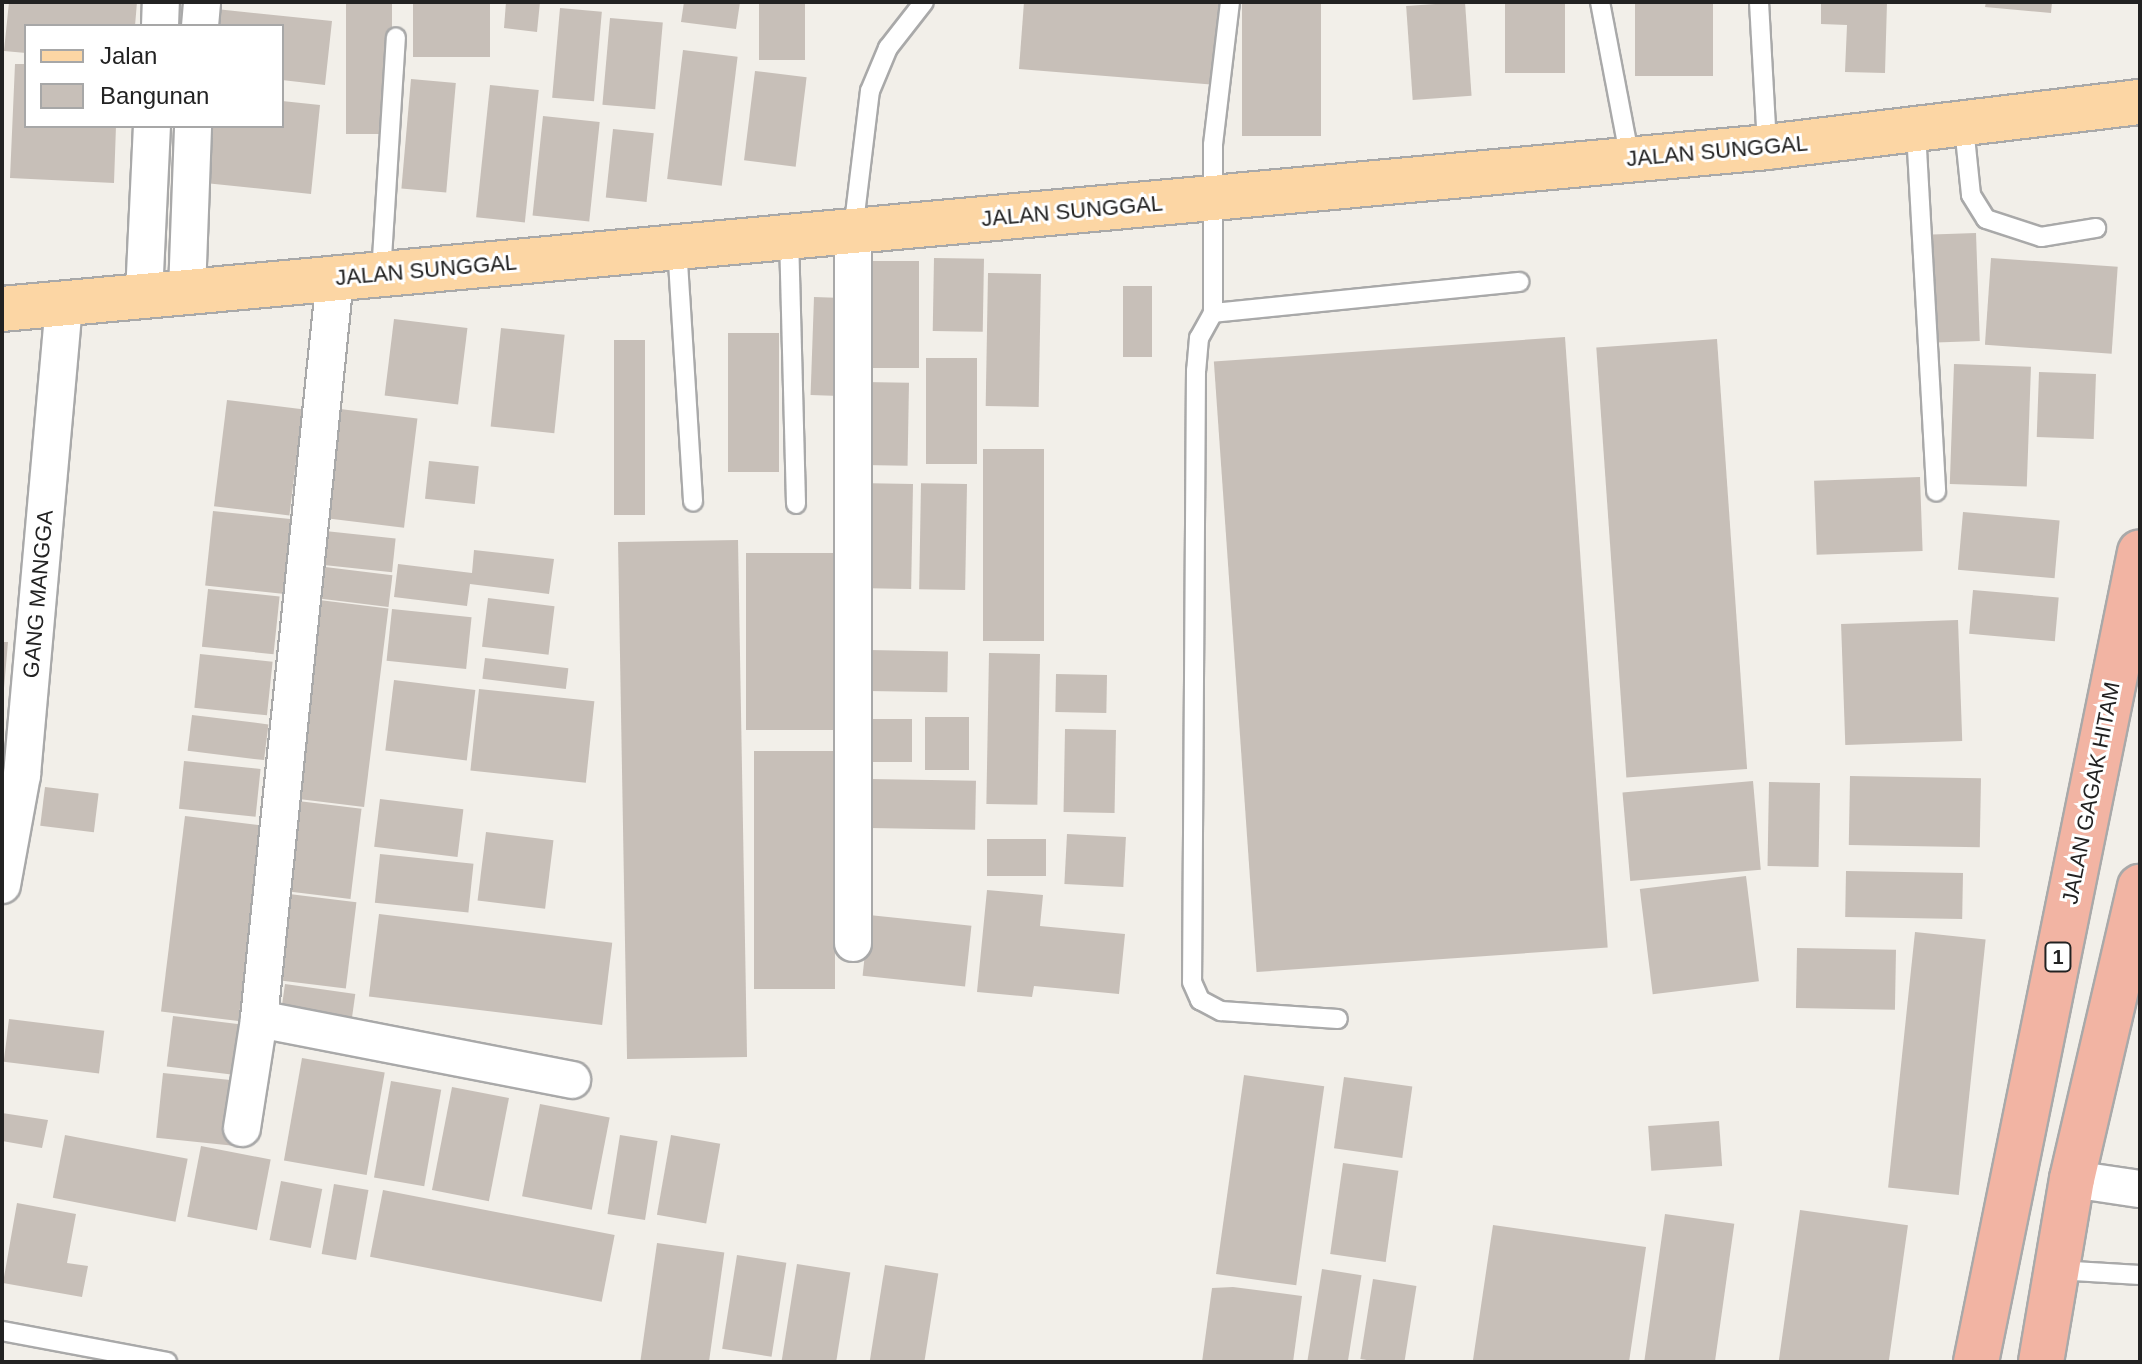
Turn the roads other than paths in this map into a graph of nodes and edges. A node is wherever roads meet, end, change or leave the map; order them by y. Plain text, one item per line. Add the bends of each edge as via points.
1 (161, 2) edge
2 (202, 2) edge
3 (924, 2) edge
4 (1230, 2) edge
5 (1600, 2) edge
6 (1759, 2) edge
7 (160, 24) edge
8 (200, 24) edge
9 (396, 37) dead end
10 (2140, 102) edge
11 (1964, 127) junction
12 (152, 128) edge
13 (193, 128) edge
14 (1916, 131) junction
15 (1767, 147) junction
16 (1630, 159) junction
17 (1212, 198) junction
18 (2096, 228) dead end
19 (853, 231) junction
20 (789, 236) junction
21 (677, 246) junction
22 (381, 274) junction
23 (335, 278) junction
24 (1519, 282) dead end
25 (166, 293) junction
26 (64, 303) junction
27 (2, 309) edge
28 (1213, 313) junction
29 (1936, 491) dead end
30 (693, 502) dead end
31 (796, 504) dead end
32 (2140, 552) edge
33 (2, 885) edge
34 (2140, 887) edge
35 (853, 943) dead end
36 (259, 1019) junction
37 (1338, 1019) dead end
38 (572, 1080) dead end
39 (242, 1128) dead end
40 (2072, 1179) junction
41 (2140, 1189) edge
42 (2057, 1270) junction
43 (2140, 1275) edge
44 (2, 1331) edge
45 (167, 1362) edge
46 (1976, 1362) edge
47 (2041, 1362) edge

1 - 7 street
2 - 8 street
3 - 19 lane via 888,48 870,91
4 - 17 lane
5 - 16 lane
6 - 15 lane
9 - 22 lane
10 - 11 main road, JALAN SUNGGAL
11 - 14 main road, JALAN SUNGGAL
11 - 18 lane via 1971,195 1986,219 2041,237
12 - 25 street
13 - 25 street
14 - 15 main road, JALAN SUNGGAL
14 - 29 lane
15 - 16 main road, JALAN SUNGGAL
16 - 17 main road, JALAN SUNGGAL
17 - 19 main road, JALAN SUNGGAL
17 - 28 lane
19 - 20 main road, JALAN SUNGGAL
19 - 35 street
20 - 21 main road, JALAN SUNGGAL
20 - 31 lane
21 - 22 main road, JALAN SUNGGAL
21 - 30 lane
22 - 23 main road, JALAN SUNGGAL
23 - 25 main road, JALAN SUNGGAL
23 - 36 street
24 - 28 lane
25 - 26 main road, JALAN SUNGGAL
26 - 27 main road, JALAN SUNGGAL
26 - 33 street, GANG MANGGA via 22,775
28 - 37 lane via 1199,338 1196,370 1192,982 1200,1000 1221,1011
32 - 46 highway, JALAN GAGAK HITAM / 1
34 - 40 highway
36 - 38 street
36 - 39 street
40 - 41 street
40 - 42 highway
42 - 43 lane
42 - 47 highway
44 - 45 lane

